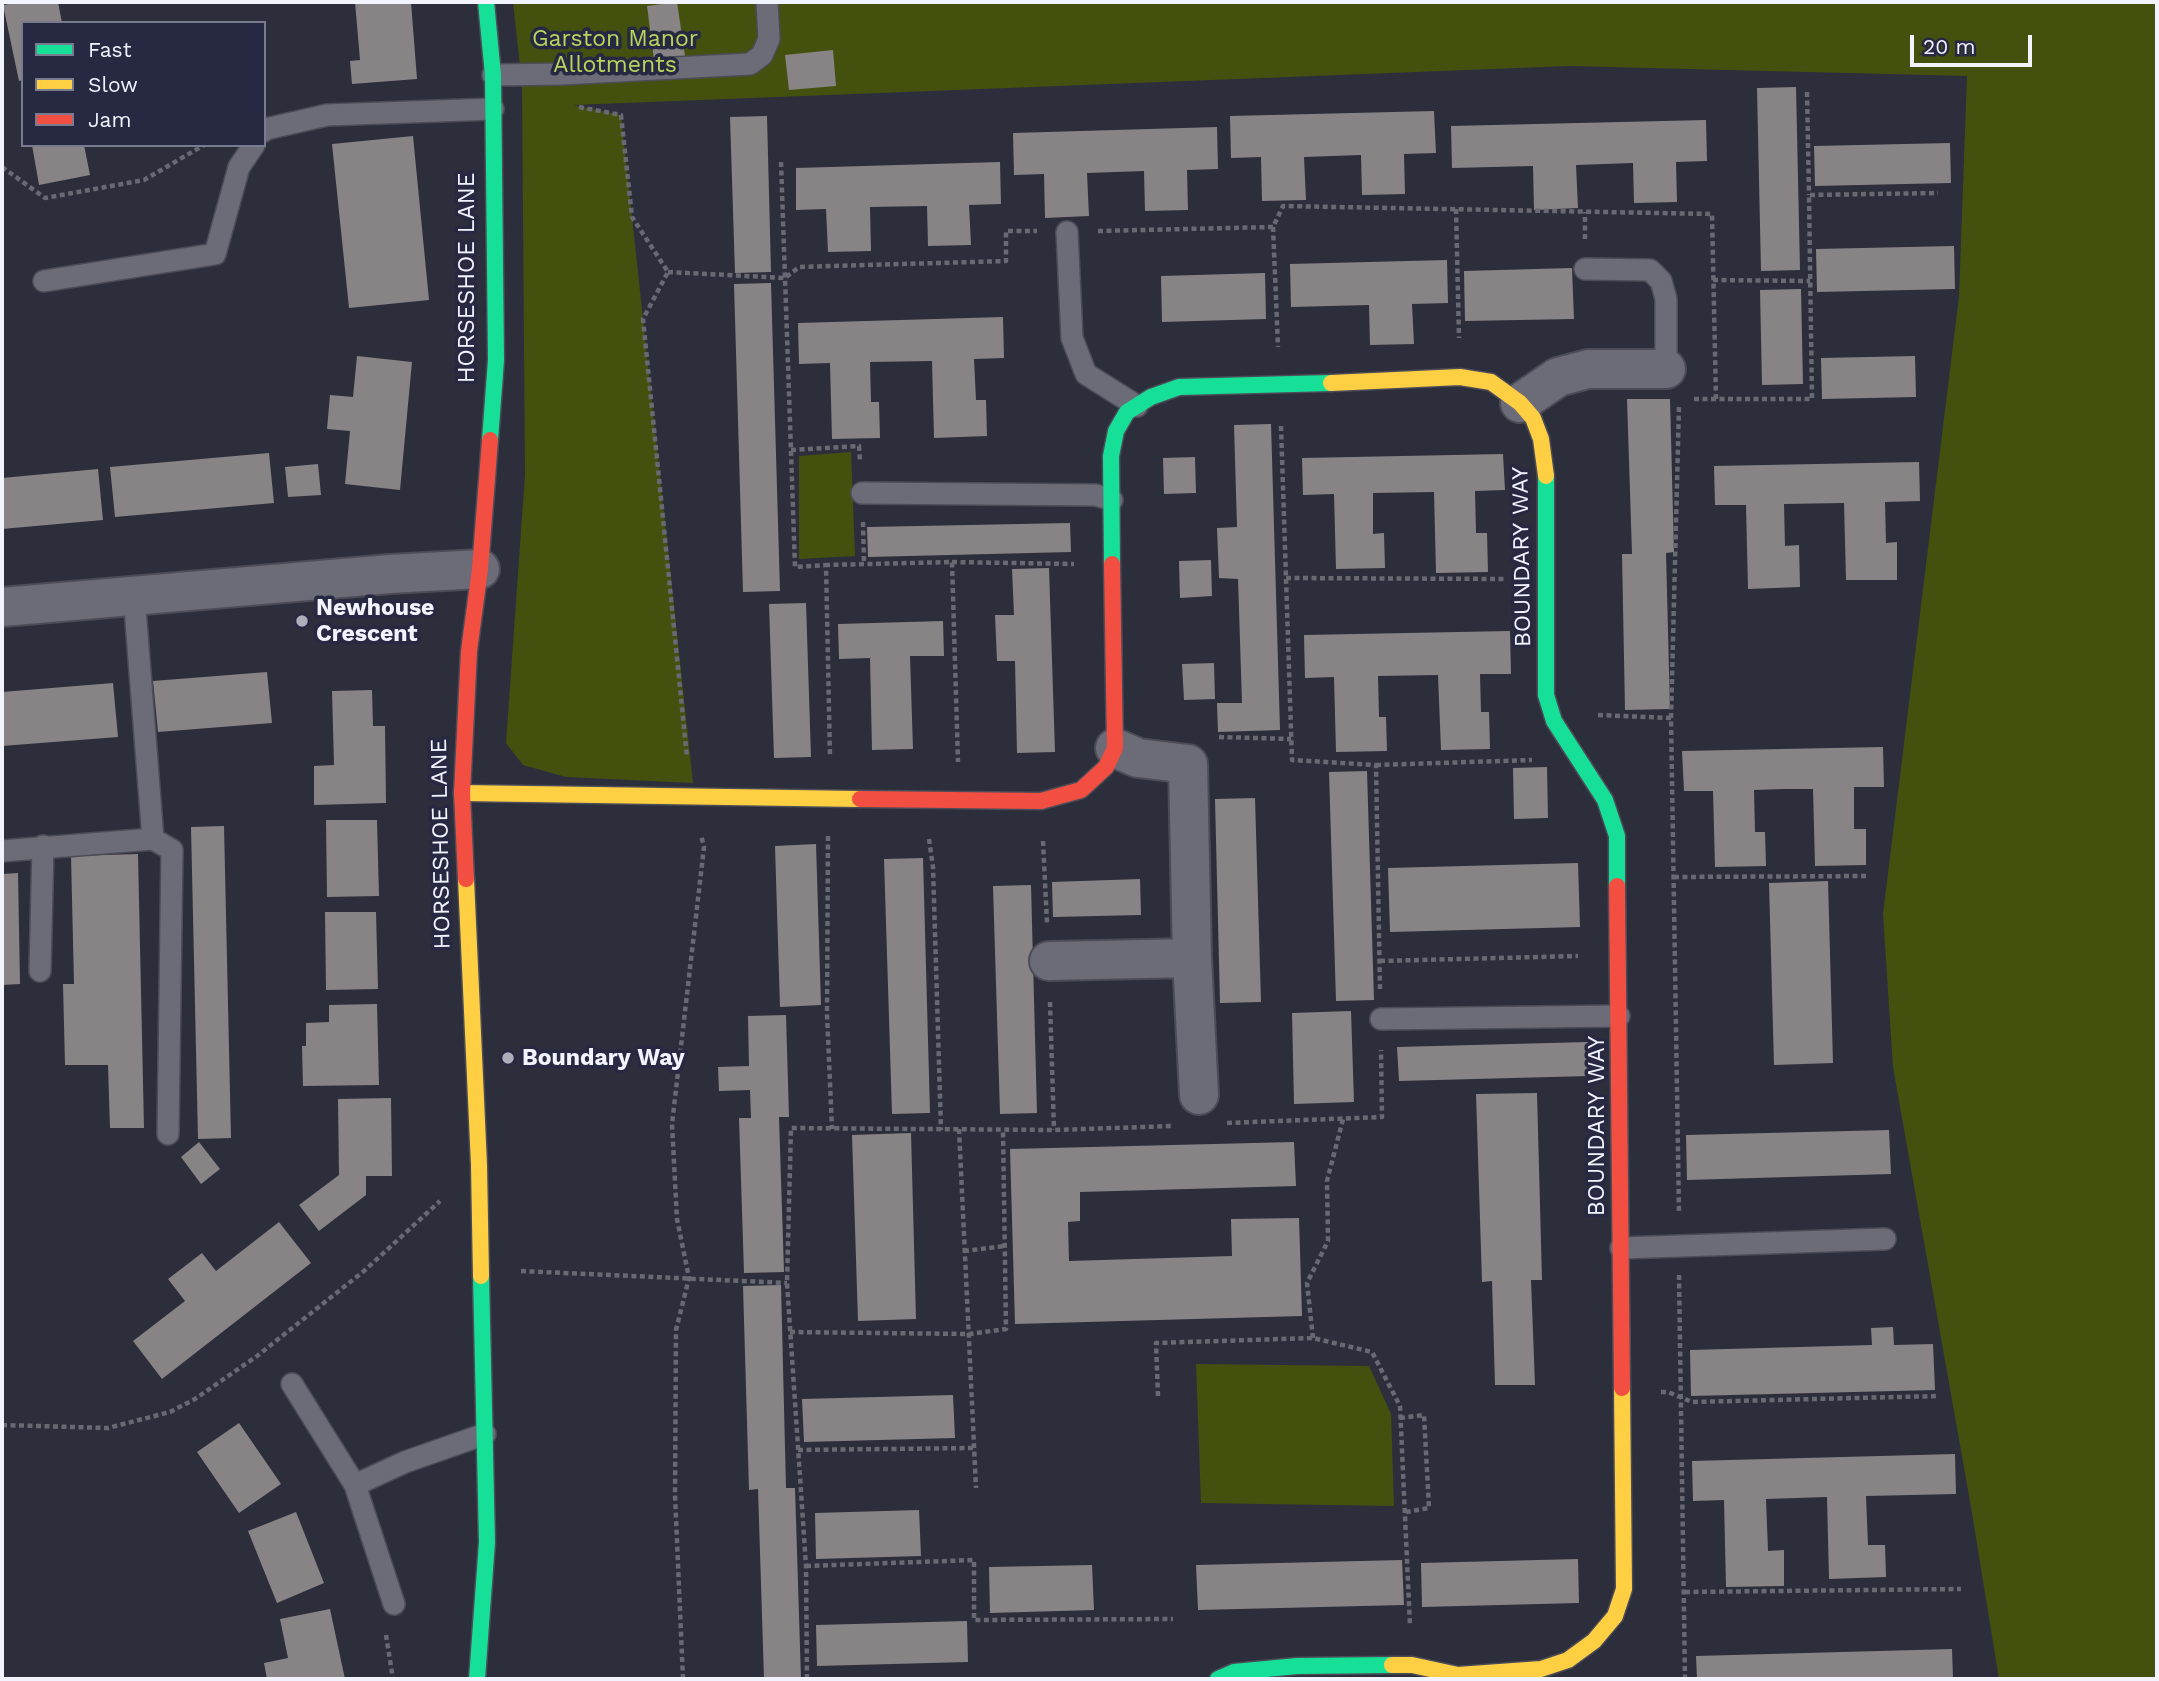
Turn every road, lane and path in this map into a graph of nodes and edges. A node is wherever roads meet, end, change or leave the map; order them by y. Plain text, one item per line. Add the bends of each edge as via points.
1 (486, 2) edge
2 (766, 2) edge
3 (562, 74) junction
4 (493, 75) junction
5 (1807, 92) dead end
6 (493, 109) junction
7 (266, 128) edge
8 (201, 147) edge
9 (253, 147) edge
10 (781, 162) dead end
11 (2, 167) edge
12 (1938, 193) dead end
13 (1809, 195) junction
14 (1457, 209) junction
15 (1273, 227) junction
16 (1068, 232) junction
17 (1585, 269) dead end
18 (668, 272) junction
19 (785, 278) junction
20 (1713, 280) junction
21 (44, 281) dead end
22 (1810, 281) junction
23 (1460, 377) junction
24 (1673, 384) junction
25 (1279, 386) junction
26 (1716, 399) junction
27 (1520, 402) junction
28 (1137, 406) junction
29 (862, 493) dead end
30 (1112, 500) junction
31 (952, 562) junction
32 (820, 565) junction
33 (1113, 565) junction
34 (480, 569) junction
35 (1286, 578) junction
36 (1546, 579) junction
37 (134, 595) junction
38 (2, 607) edge
39 (1552, 713) junction
40 (1671, 718) junction
41 (1292, 739) junction
42 (1115, 748) junction
43 (1578, 758) junction
44 (1188, 764) junction
45 (1376, 765) junction
46 (461, 793) junction
47 (691, 796) junction
48 (831, 798) junction
49 (929, 800) junction
50 (959, 800) junction
51 (153, 839) junction
52 (43, 846) junction
53 (2, 851) edge
54 (1866, 876) dead end
55 (1674, 877) junction
56 (1586, 956) dead end
57 (1192, 958) junction
58 (1049, 961) dead end
59 (1380, 961) junction
60 (40, 971) dead end
61 (1619, 1016) junction
62 (1381, 1019) junction
63 (1199, 1095) dead end
64 (1382, 1117) dead end
65 (1343, 1119) dead end
66 (832, 1129) junction
67 (959, 1129) junction
68 (940, 1130) junction
69 (1003, 1130) junction
70 (1054, 1130) dead end
71 (168, 1134) dead end
72 (479, 1165) junction
73 (1885, 1239) dead end
74 (1679, 1245) junction
75 (1005, 1246) junction
76 (1621, 1248) junction
77 (964, 1251) junction
78 (481, 1269) junction
79 (689, 1278) junction
80 (787, 1283) junction
81 (790, 1332) junction
82 (969, 1334) junction
83 (1312, 1338) junction
84 (292, 1384) dead end
85 (1622, 1392) junction
86 (1157, 1396) dead end
87 (1938, 1396) dead end
88 (1680, 1397) junction
89 (1400, 1418) junction
90 (2, 1424) edge
91 (485, 1434) junction
92 (974, 1448) junction
93 (798, 1450) junction
94 (355, 1485) junction
95 (976, 1488) dead end
96 (1406, 1512) junction
97 (807, 1566) junction
98 (1961, 1589) dead end
99 (1685, 1592) junction
100 (394, 1604) joint
101 (1173, 1619) dead end
102 (1412, 1665) junction
103 (1458, 1677) edge
104 (393, 1679) edge
105 (477, 1679) edge
106 (683, 1679) edge
107 (807, 1679) edge
108 (1218, 1679) edge
109 (1685, 1679) edge

1 - 4 street, HORSESHOE LANE
2 - 3 lane via 769,39 762,55 750,64
3 - 4 lane
3 - 18 path via 568,105 621,115 632,217
4 - 6 street, HORSESHOE LANE
5 - 13 path
6 - 7 lane via 327,115
6 - 34 street, HORSESHOE LANE via 496,360
8 - 11 path via 144,180 44,198
9 - 21 lane via 239,167 215,254
10 - 19 path
12 - 13 path
13 - 22 path
14 - 15 path via 1283,206
14 - 20 path via 1712,214
14 - 23 path
15 - 16 path
15 - 25 path
16 - 19 path via 1006,230 1006,261 799,267
16 - 28 lane via 1072,338 1086,374
17 - 24 lane via 1650,270 1661,281 1667,299
18 - 19 path
18 - 47 path via 643,319
19 - 32 path via 794,567
20 - 22 path
20 - 26 path
22 - 26 path via 1812,400
23 - 25 street, BOUNDARY WAY
23 - 27 street, BOUNDARY WAY via 1491,382
24 - 26 path
24 - 27 street via 1588,369 1558,377
24 - 40 path
25 - 28 street, BOUNDARY WAY via 1179,387
25 - 35 path
27 - 36 street, BOUNDARY WAY via 1541,439 1546,475
28 - 30 street, BOUNDARY WAY via 1127,412 1116,431 1111,456
29 - 30 lane via 1096,495
30 - 33 street, BOUNDARY WAY
31 - 32 path
31 - 33 path
31 - 50 path
32 - 48 path via 826,565
33 - 42 street, BOUNDARY WAY
34 - 37 street
34 - 46 street, HORSESHOE LANE via 469,651
35 - 36 path
35 - 41 path
36 - 39 street, BOUNDARY WAY via 1546,695
37 - 38 street
37 - 51 lane
39 - 40 path
39 - 43 street, BOUNDARY WAY
40 - 55 path
41 - 44 path via 1184,736
41 - 45 path via 1292,760
42 - 44 street via 1138,758
42 - 50 street via 1095,779 1059,798
43 - 45 path
43 - 61 street, BOUNDARY WAY via 1605,800 1617,836
44 - 57 street
45 - 59 path
46 - 47 street
46 - 72 street, HORSESHOE LANE
47 - 48 street
47 - 79 path via 704,847 672,1124 677,1219
48 - 49 street
48 - 66 path via 826,877
49 - 50 street
49 - 68 path
51 - 52 lane
51 - 71 lane via 172,850
52 - 53 lane
52 - 60 lane
54 - 55 path
55 - 74 path
56 - 59 path
57 - 58 street
57 - 63 street
59 - 62 path
61 - 62 lane
61 - 76 street, BOUNDARY WAY
62 - 64 path
65 - 83 path via 1327,1181 1328,1241 1307,1283
66 - 68 path
66 - 80 path via 791,1128
67 - 68 path
67 - 69 path
67 - 77 path
69 - 70 path
69 - 75 path
72 - 78 street, HORSESHOE LANE
72 - 90 path via 363,1271 195,1399 170,1412 108,1428
73 - 74 lane
74 - 76 lane
74 - 88 path
75 - 77 path
75 - 82 path via 1006,1329
76 - 85 street, BOUNDARY WAY
77 - 82 path
78 - 79 path
78 - 91 street, HORSESHOE LANE
79 - 80 path
79 - 106 path via 676,1329 675,1494
80 - 81 path
81 - 82 path
81 - 93 path
82 - 92 path
83 - 86 path via 1156,1343
83 - 89 path via 1373,1352 1400,1406
84 - 94 lane
85 - 88 path via 1668,1392
85 - 103 street, BOUNDARY WAY via 1624,1589 1615,1616 1594,1641 1568,1660 1541,1669
87 - 88 path via 1692,1402
88 - 99 path
89 - 96 path
89 - 96 path via 1424,1415 1429,1508
91 - 94 lane
91 - 105 street, HORSESHOE LANE via 487,1542
92 - 93 path
92 - 95 path
93 - 97 path
94 - 100 lane
96 - 102 path
97 - 101 path via 974,1560 974,1620
97 - 107 path
98 - 99 path
99 - 109 path
100 - 104 path via 386,1630
102 - 103 street, BOUNDARY WAY
102 - 108 street, BOUNDARY WAY via 1297,1666 1234,1672

